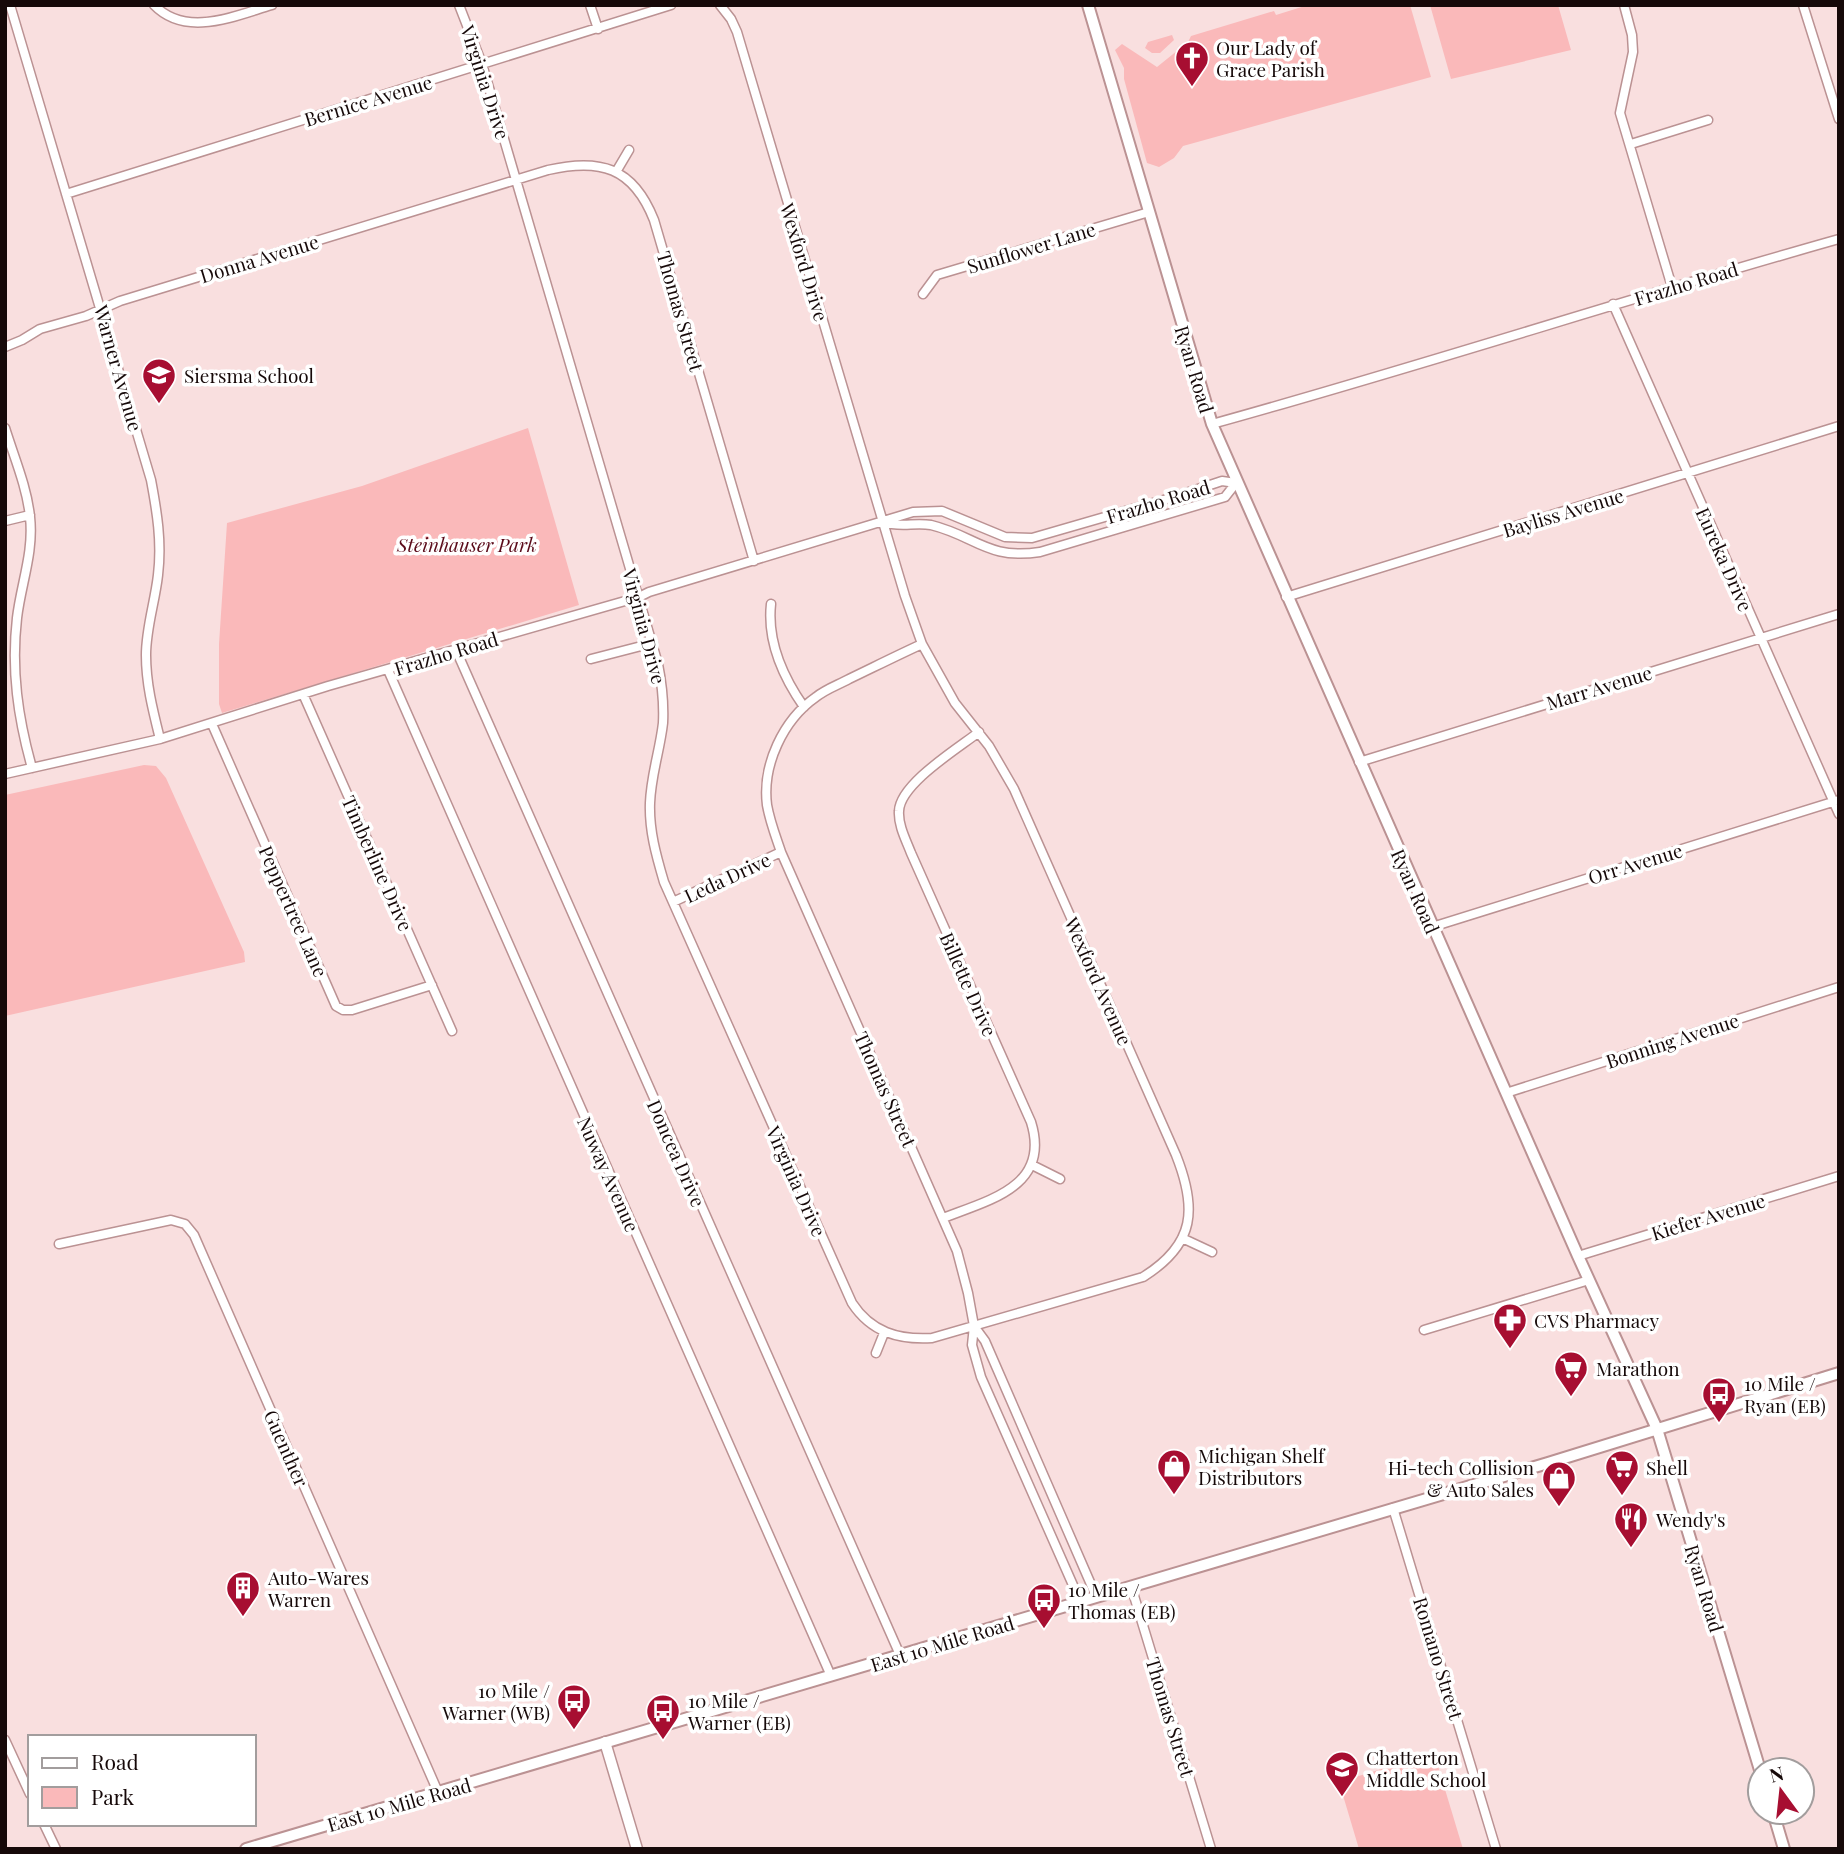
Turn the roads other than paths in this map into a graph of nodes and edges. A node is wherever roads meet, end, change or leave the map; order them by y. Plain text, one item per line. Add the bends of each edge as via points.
1 (10, 5) edge
2 (154, 5) edge
3 (272, 5) edge
4 (459, 5) edge
5 (590, 5) edge
6 (671, 5) edge
7 (720, 5) edge
8 (1088, 5) edge
9 (1624, 5) edge
10 (1803, 5) edge
11 (597, 29) junction
12 (482, 64) junction
13 (1836, 97) edge
14 (1839, 119) edge
15 (1708, 120) dead end
16 (1631, 144) junction
17 (629, 150) dead end
18 (616, 172) junction
19 (517, 179) junction
20 (66, 194) junction
21 (1149, 212) junction
22 (1839, 239) edge
23 (1672, 287) junction
24 (923, 294) dead end
25 (1613, 304) junction
26 (101, 309) junction
27 (5, 347) edge
28 (1212, 424) junction
29 (1839, 426) edge
30 (5, 428) edge
31 (1687, 473) junction
32 (1237, 484) junction
33 (30, 515) junction
34 (5, 521) edge
35 (883, 522) junction
36 (754, 561) junction
37 (639, 597) junction
38 (1286, 597) junction
39 (771, 604) dead end
40 (1839, 614) edge
41 (1760, 638) junction
42 (653, 643) junction
43 (922, 644) junction
44 (10, 646) edge
45 (456, 650) junction
46 (591, 659) dead end
47 (388, 670) junction
48 (303, 694) junction
49 (804, 707) junction
50 (212, 724) junction
51 (979, 732) junction
52 (160, 739) junction
53 (1359, 762) junction
54 (32, 768) junction
55 (5, 774) edge
56 (1836, 801) edge
57 (1839, 814) edge
58 (781, 852) junction
59 (673, 902) junction
60 (1432, 927) junction
61 (432, 985) junction
62 (1839, 987) edge
63 (452, 1031) dead end
64 (1506, 1093) junction
65 (1032, 1165) junction
66 (1839, 1176) edge
67 (1060, 1179) dead end
68 (943, 1218) junction
69 (1182, 1238) junction
70 (59, 1244) dead end
71 (1212, 1252) dead end
72 (1578, 1256) junction
73 (1589, 1280) junction
74 (974, 1326) junction
75 (1424, 1330) dead end
76 (884, 1333) junction
77 (876, 1353) dead end
78 (1839, 1373) edge
79 (1657, 1429) junction
80 (1029, 1444) junction
81 (1014, 1449) junction
82 (1049, 1489) junction
83 (1034, 1497) junction
84 (1393, 1508) junction
85 (1131, 1586) junction
86 (1096, 1597) junction
87 (1080, 1601) junction
88 (900, 1656) junction
89 (831, 1676) junction
90 (606, 1742) junction
91 (6, 1744) edge
92 (1756, 1756) edge
93 (28, 1790) edge
94 (438, 1792) junction
95 (45, 1826) edge
96 (1777, 1826) edge
97 (56, 1849) edge
98 (246, 1849) edge
99 (637, 1849) edge
100 (1211, 1849) edge
101 (1496, 1849) edge
102 (1784, 1849) edge

1 - 20 street, Warner Avenue
2 - 3 street via 165,16 194,23 214,22
4 - 12 street, Virginia Drive
5 - 11 street
6 - 11 street, Bernice Avenue
7 - 35 street, Wexford Drive via 737,32
8 - 21 main road, Ryan Road
9 - 16 street via 1633,52 1620,113
10 - 13 street
11 - 12 street, Bernice Avenue
12 - 19 street, Virginia Drive
12 - 20 street, Bernice Avenue
13 - 14 street
15 - 16 street
16 - 23 street
17 - 18 street
18 - 19 street via 575,164
18 - 36 street, Thomas Street via 638,191 654,220
19 - 26 street, Donna Avenue
19 - 37 street, Virginia Drive
20 - 26 street, Warner Avenue
21 - 24 street, Sunflower Lane via 937,275
21 - 28 main road, Ryan Road
22 - 23 street, Frazho Road
23 - 25 street, Frazho Road
25 - 28 street, Frazho Road
25 - 31 street, Eureka Drive
26 - 27 street, Donna Avenue via 40,329
26 - 52 street, Warner Avenue via 158,519 158,574 146,666
28 - 32 main road, Ryan Road
29 - 31 street, Bayliss Avenue
30 - 33 street
31 - 38 street, Bayliss Avenue
31 - 41 street, Eureka Drive
32 - 35 street, Frazho Road via 1222,481 1032,538 1005,537 933,510
32 - 35 street, Frazho Road via 1225,497 1026,554 995,552 932,526 897,527
32 - 38 main road, Ryan Road
33 - 34 street
33 - 44 street via 29,556
35 - 36 street, Frazho Road
35 - 43 street, Wexford Avenue
36 - 37 street, Frazho Road
37 - 42 street, Virginia Drive
37 - 45 street, Frazho Road
38 - 53 main road, Ryan Road
39 - 49 street via 771,631 780,664
40 - 41 street, Marr Avenue
41 - 53 street, Marr Avenue
41 - 56 street, Eureka Drive
42 - 46 street
42 - 59 street, Virginia Drive via 663,702 651,786 652,840
43 - 49 street, Thomas Street via 824,692
43 - 51 street, Wexford Avenue via 956,703
44 - 54 street
45 - 47 street, Frazho Road
45 - 88 street, Doncea Drive
47 - 48 street, Frazho Road
47 - 89 street, Nuway Avenue
48 - 50 street, Frazho Road
48 - 61 street, Timberline Drive
49 - 58 street, Thomas Street via 782,736 769,768 767,804
50 - 52 street, Frazho Road
50 - 61 street, Peppertree Lane via 336,1006 352,1010
51 - 65 street, Billette Drive via 912,785 901,802 899,816 911,853 1031,1122
51 - 69 street, Wexford Avenue via 1014,789 1176,1155 1190,1199
52 - 54 street, Frazho Road
53 - 60 main road, Ryan Road
54 - 55 street, Frazho Road
56 - 57 street, Eureka Drive
56 - 60 street, Orr Avenue
58 - 59 street, Leda Drive
58 - 68 street, Thomas Street
59 - 76 street, Virginia Drive via 847,1294 860,1316
60 - 64 main road, Ryan Road
61 - 63 street, Timberline Drive
62 - 64 street, Bonning Avenue
64 - 72 main road, Ryan Road
65 - 67 street
65 - 68 street via 1006,1192
66 - 72 street, Kiefer Avenue
68 - 74 street, Thomas Street via 964,1276
69 - 71 street
69 - 74 street, Wexford Avenue via 1158,1268 1143,1277
70 - 94 street, Guenther via 171,1220 185,1224 194,1235
72 - 73 main road, Ryan Road
73 - 75 street
73 - 79 main road, Ryan Road
74 - 76 street via 932,1338
74 - 80 street, Thomas Street via 985,1341
74 - 81 street via 972,1345 981,1377
76 - 77 street
78 - 79 main road, East 10 Mile Road
79 - 84 main road, East 10 Mile Road
79 - 92 main road, Ryan Road
80 - 81 street
80 - 82 street, Thomas Street
81 - 83 street
82 - 83 street
82 - 86 street, Thomas Street
83 - 87 street
84 - 85 main road, East 10 Mile Road
84 - 101 street, Romano Street
85 - 86 main road, East 10 Mile Road
85 - 100 street, Thomas Street
86 - 87 main road, East 10 Mile Road
87 - 88 main road, East 10 Mile Road
88 - 89 main road, East 10 Mile Road
89 - 90 main road, East 10 Mile Road
90 - 94 main road, East 10 Mile Road
90 - 99 street
91 - 93 street
94 - 98 main road, East 10 Mile Road
95 - 97 street
96 - 102 main road

